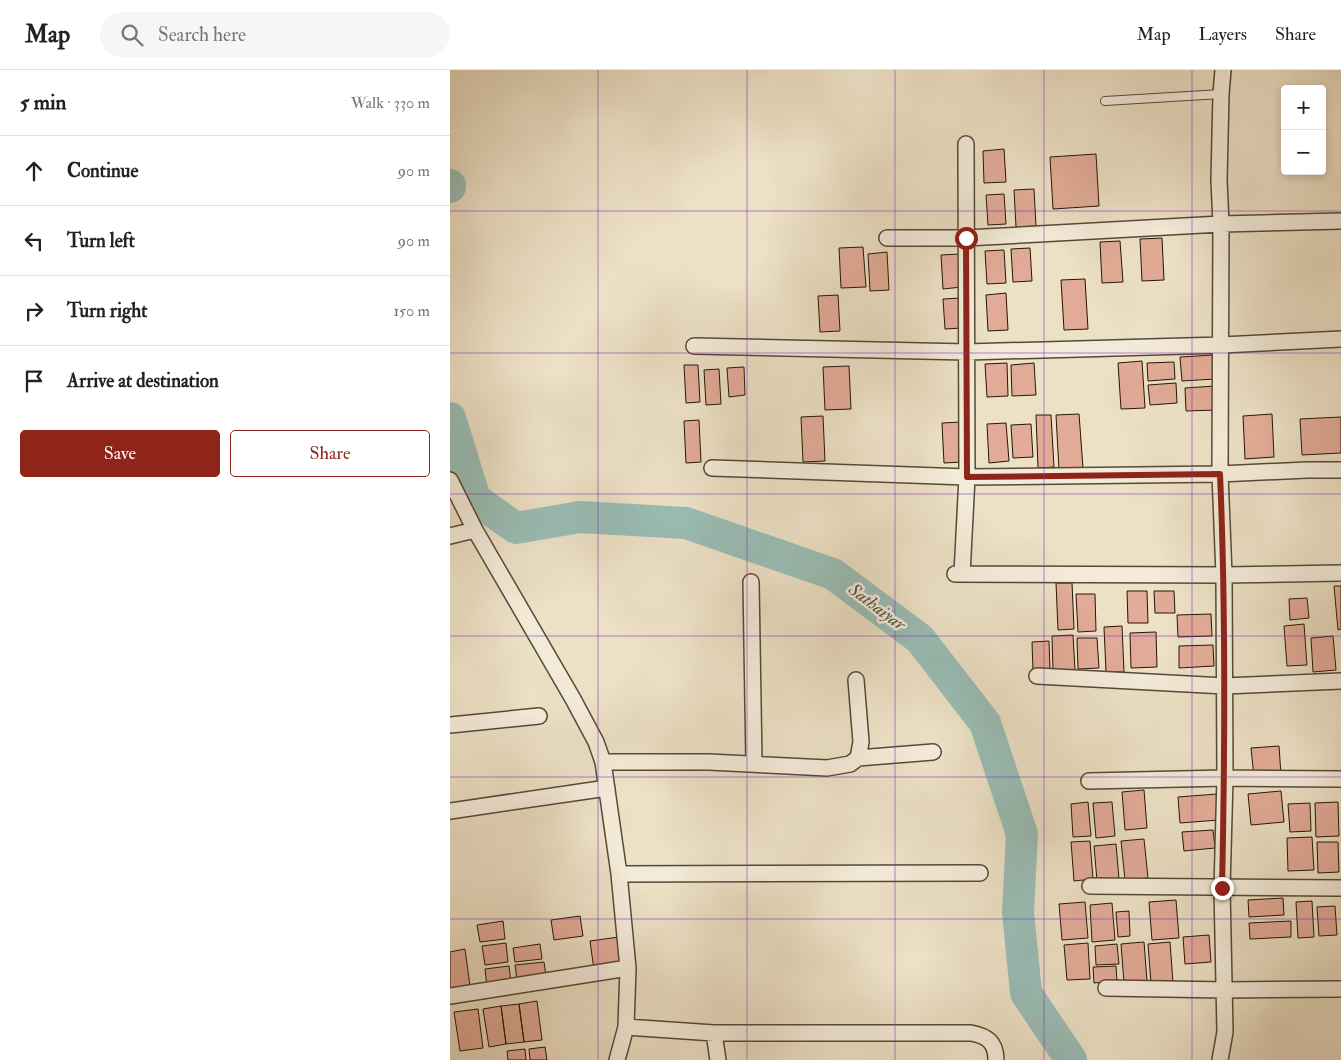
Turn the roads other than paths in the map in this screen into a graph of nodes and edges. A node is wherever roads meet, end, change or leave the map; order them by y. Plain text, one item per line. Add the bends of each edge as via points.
1 (1223, 70) edge
2 (1221, 94) junction
3 (1105, 101) dead end
4 (966, 144) dead end
5 (1341, 221) edge
6 (1221, 224) junction
7 (887, 238) dead end
8 (966, 238) junction
9 (1341, 339) edge
10 (1222, 345) junction
11 (694, 346) dead end
12 (966, 352) junction
13 (712, 468) dead end
14 (1341, 470) edge
15 (1220, 474) junction
16 (967, 477) junction
17 (450, 480) edge
18 (475, 530) junction
19 (450, 536) edge
20 (1341, 573) edge
21 (1224, 575) junction
22 (751, 582) dead end
23 (1037, 676) dead end
24 (856, 680) dead end
25 (1341, 681) edge
26 (1224, 686) junction
27 (539, 716) dead end
28 (450, 725) edge
29 (933, 752) dead end
30 (858, 758) junction
31 (603, 762) junction
32 (754, 764) junction
33 (1225, 778) junction
34 (1341, 779) edge
35 (1089, 781) dead end
36 (607, 788) junction
37 (450, 811) edge
38 (980, 873) dead end
39 (620, 874) junction
40 (1090, 886) dead end
41 (1222, 888) junction
42 (1341, 888) edge
43 (628, 968) junction
44 (1106, 988) dead end
45 (1341, 989) edge
46 (1225, 990) junction
47 (450, 996) edge
48 (626, 1027) junction
49 (714, 1033) junction
50 (617, 1060) edge
51 (718, 1060) edge
52 (996, 1060) edge
53 (1220, 1060) edge

1 - 2 street
2 - 3 lane
2 - 6 street
4 - 8 street
5 - 6 street
6 - 8 street
6 - 10 street
7 - 8 street
8 - 12 street
9 - 10 street
10 - 12 street
10 - 15 street
11 - 12 street
12 - 16 street
13 - 16 street
14 - 15 street
15 - 16 street
15 - 21 street
16 - 21 street via 958,574
17 - 18 street
18 - 19 street
18 - 31 street via 573,699
20 - 21 street
21 - 26 street
22 - 32 street
23 - 26 street
24 - 30 street via 861,742
25 - 26 street
26 - 33 street
27 - 28 street
29 - 30 street
30 - 32 street via 850,764 828,768
31 - 32 street
31 - 36 street
33 - 34 street
33 - 35 street
33 - 41 street
36 - 37 street
36 - 39 street
38 - 39 street
39 - 43 street
40 - 41 street
41 - 42 street
41 - 46 street
43 - 47 street
43 - 48 street
44 - 46 street
45 - 46 street
46 - 53 street via 1225,1032
48 - 49 street
48 - 50 street
49 - 51 street
49 - 52 street via 971,1033 985,1035

